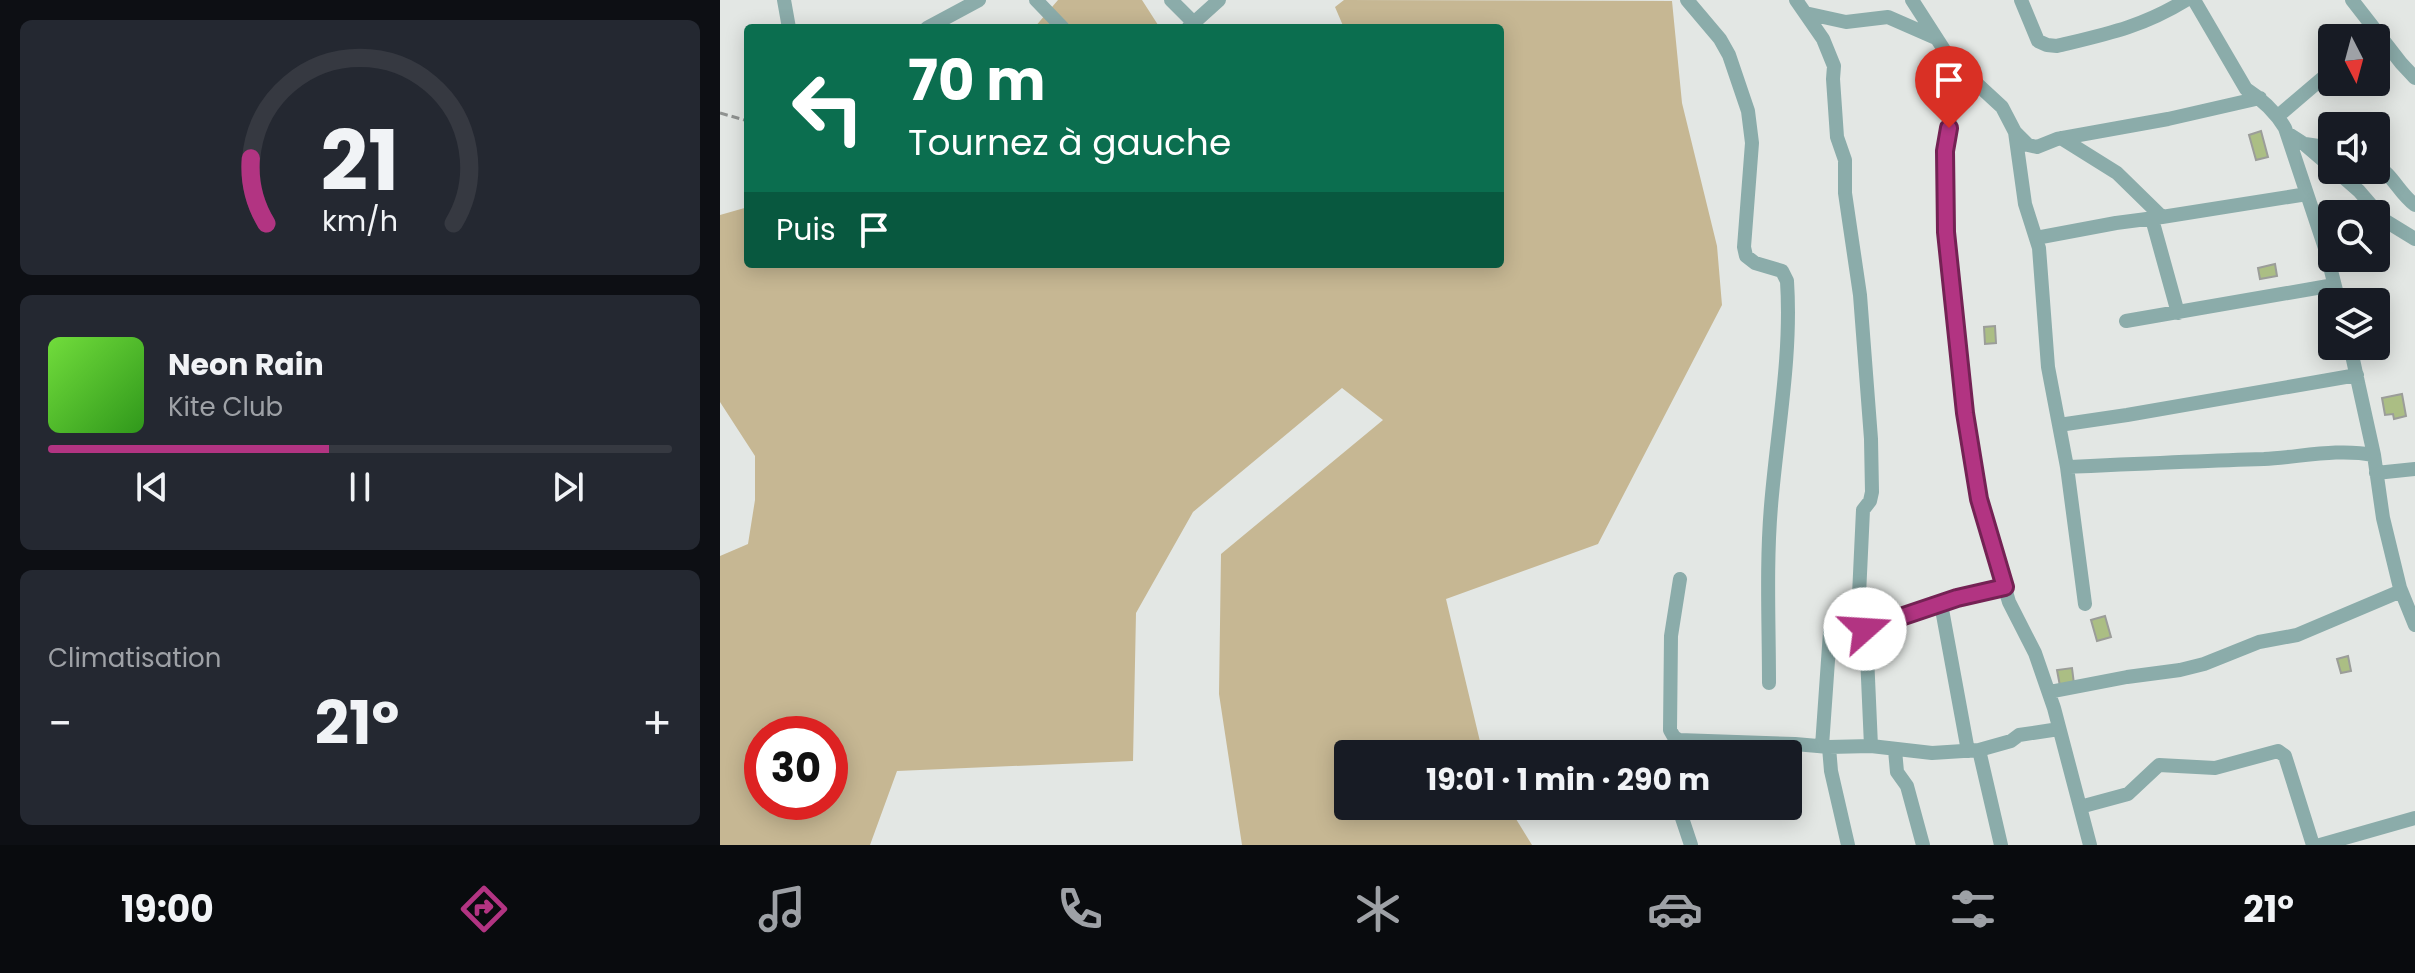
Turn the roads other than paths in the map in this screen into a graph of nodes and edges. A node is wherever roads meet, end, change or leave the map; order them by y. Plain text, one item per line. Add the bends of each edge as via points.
1 (784, 0) edge
2 (979, 0) edge
3 (1036, 0) edge
4 (1171, 0) edge
5 (1219, 0) edge
6 (1687, 0) edge
7 (1796, 0) edge
8 (1912, 0) edge
9 (2021, 0) edge
10 (2186, 0) edge
11 (2194, 0) edge
12 (2352, 0) edge
13 (1805, 13) junction
14 (788, 24) edge
15 (934, 24) edge
16 (1059, 24) edge
17 (1190, 24) edge
18 (1192, 24) edge
19 (2366, 24) edge
20 (1936, 38) junction
21 (2390, 52) edge
22 (1950, 59) junction
23 (2415, 78) edge
24 (2318, 82) edge
25 (2260, 98) junction
26 (2278, 116) junction
27 (2015, 132) junction
28 (2287, 133) junction
29 (2061, 138) junction
30 (2304, 144) junction
31 (2318, 146) edge
32 (2318, 156) edge
33 (2390, 175) edge
34 (2351, 184) edge
35 (2307, 194) junction
36 (2415, 205) edge
37 (2157, 218) junction
38 (2036, 238) junction
39 (2415, 239) edge
40 (2334, 285) junction
41 (2335, 288) edge
42 (2178, 313) junction
43 (2126, 321) dead end
44 (2353, 360) edge
45 (2357, 375) junction
46 (2059, 425) junction
47 (2374, 455) junction
48 (2067, 467) junction
49 (2415, 469) edge
50 (2376, 473) junction
51 (1680, 579) dead end
52 (2005, 587) junction
53 (2401, 591) junction
54 (1941, 604) junction
55 (2085, 604) dead end
56 (2415, 625) edge
57 (1865, 629) junction
58 (1830, 632) dead end
59 (1769, 683) dead end
60 (2049, 692) junction
61 (2059, 729) junction
62 (1672, 734) junction
63 (1672, 740) edge
64 (1871, 746) junction
65 (1826, 747) junction
66 (1895, 750) junction
67 (1973, 750) junction
68 (2080, 807) junction
69 (2415, 818) edge
70 (1683, 820) edge
71 (1691, 845) edge
72 (1848, 845) edge
73 (1923, 845) edge
74 (2001, 845) edge
75 (2090, 845) edge
76 (2313, 845) edge
77 (2320, 845) edge

1 - 14 street
2 - 15 street
3 - 16 street
4 - 17 street
5 - 18 street
6 - 59 street via 1729,55 1748,111 1752,143 1746,256 1782,271 1787,281 1785,382 1770,527
7 - 13 street
8 - 20 street
9 - 10 street via 2038,41 2057,46 2122,30
11 - 25 street via 2246,89
12 - 19 street
13 - 20 street via 1846,22 1888,17
13 - 57 street via 1834,66 1837,137 1845,160 1860,295 1872,474 1871,498 1863,510 1860,567
20 - 22 street
21 - 23 street
22 - 27 street via 2002,107
22 - 52 street via 1946,232 1979,499
24 - 26 street
25 - 26 street
25 - 29 street
26 - 28 street
27 - 29 street via 2033,147
27 - 38 street via 2025,204
28 - 30 street
28 - 35 street
29 - 37 street via 2117,173
30 - 31 street
30 - 32 street
33 - 36 street
34 - 39 street via 2384,220
35 - 37 street
35 - 40 street
37 - 38 street
37 - 42 street
38 - 46 street
40 - 41 street
40 - 42 street
42 - 43 street
44 - 45 street
45 - 46 street
45 - 47 street
46 - 48 street
47 - 48 street via 2344,451
47 - 50 street
48 - 55 street
49 - 50 street
50 - 53 street
51 - 62 street via 1671,636
52 - 54 street
52 - 60 street
53 - 56 street
53 - 60 street via 2297,635 2259,642 2204,664
54 - 57 street
54 - 67 street
57 - 64 street
58 - 65 street
60 - 61 street
61 - 67 street
61 - 68 street
62 - 63 street
62 - 65 street via 1679,740
64 - 65 street
64 - 66 street
65 - 72 street
66 - 67 street
66 - 73 street via 1897,772 1907,786
67 - 74 street
68 - 75 street
68 - 76 street via 2128,794 2159,765 2215,768 2278,751 2285,756
69 - 77 street
70 - 71 street

